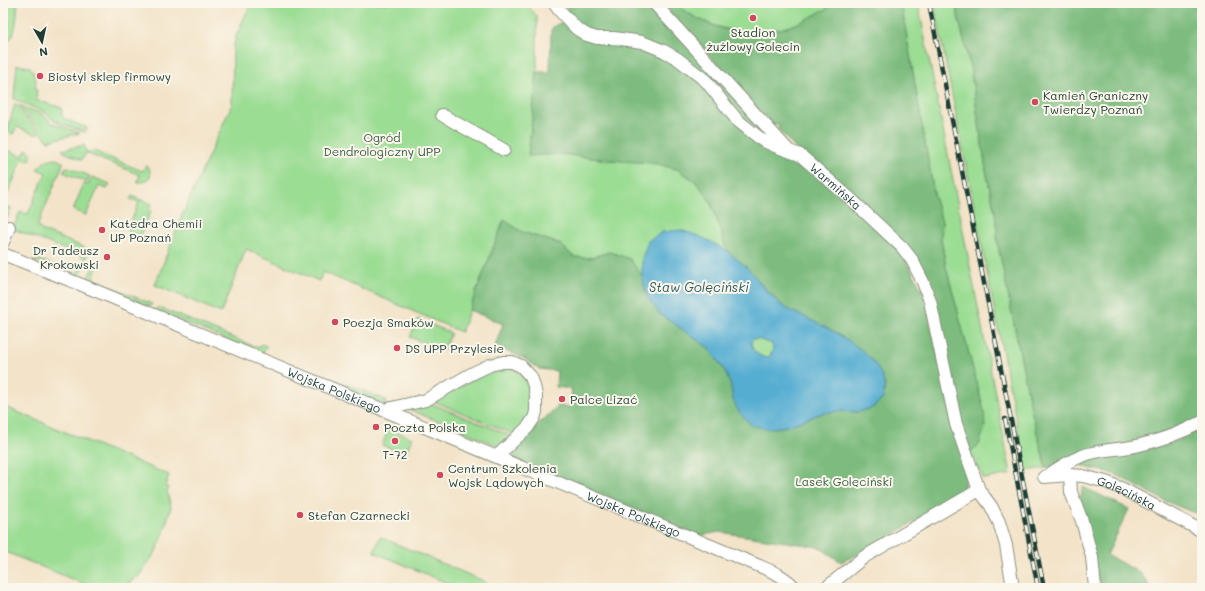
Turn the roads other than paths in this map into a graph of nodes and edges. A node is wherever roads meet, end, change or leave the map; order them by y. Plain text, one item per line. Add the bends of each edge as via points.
1 (554, 3) edge
2 (654, 3) edge
3 (442, 115) dead end
4 (504, 150) dead end
5 (788, 150) junction
6 (9, 227) dead end
7 (3, 242) edge
8 (3, 254) edge
9 (383, 410) junction
10 (1202, 422) edge
11 (1083, 456) junction
12 (496, 458) junction
13 (1074, 476) junction
14 (979, 490) junction
15 (1202, 532) edge
16 (795, 588) edge
17 (826, 588) edge
18 (1013, 588) edge
19 (1095, 588) edge

1 - 5 street, Warmińska via 577,29 587,35 642,42 678,59 706,81 737,120 762,140
2 - 5 street
3 - 4 street
5 - 14 street, Warmińska via 800,155 852,200 902,247 912,260 930,302 956,424
6 - 7 street
8 - 9 street, Wojska Polskiego
9 - 12 street, Wojska Polskiego
9 - 12 street via 426,400 490,365 512,362 522,366 531,377 534,386 536,412 528,427
10 - 11 street via 1155,441
11 - 13 street
11 - 13 street, Golęcińska via 1044,477
12 - 16 street, Wojska Polskiego via 757,565 790,582
13 - 15 street, Golęcińska via 1113,484
13 - 19 street via 1071,492 1092,557
14 - 17 street via 864,557
14 - 18 street, Warmińska via 999,522 1006,545

